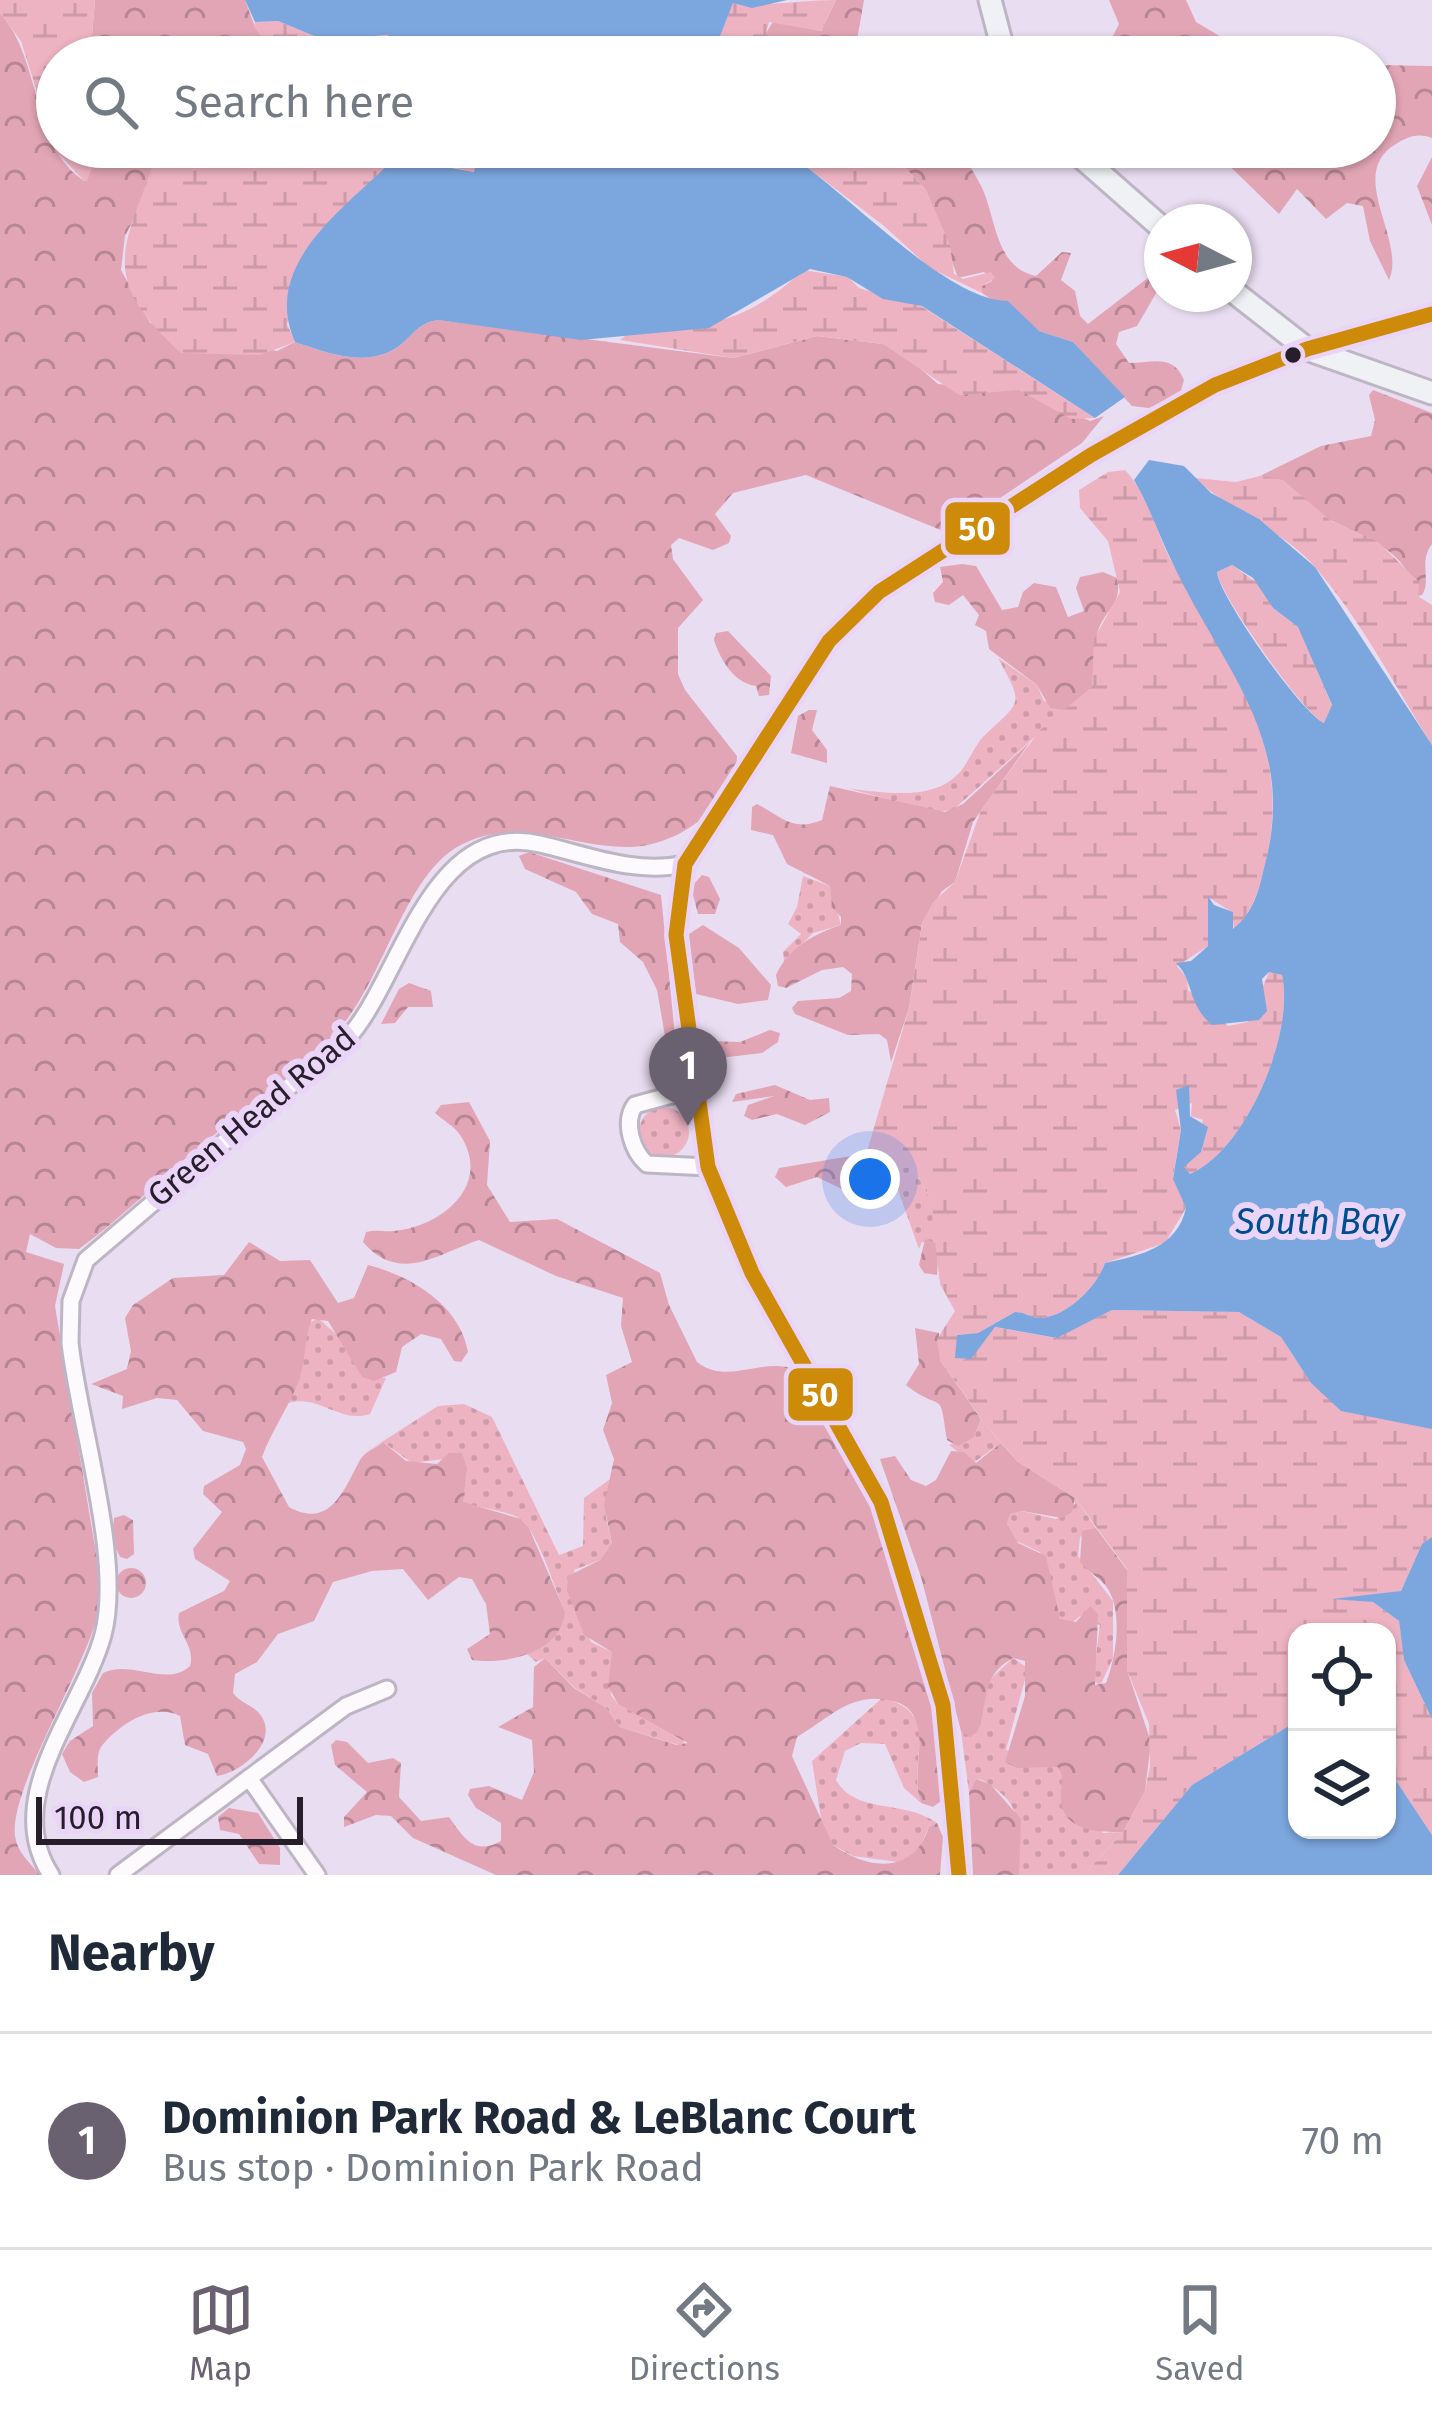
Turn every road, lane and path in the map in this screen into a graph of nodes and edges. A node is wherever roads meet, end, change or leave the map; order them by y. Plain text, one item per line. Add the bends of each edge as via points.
1 (990, 0) edge
2 (999, 36) edge
3 (1094, 168) edge
4 (1144, 212) edge
5 (1252, 306) edge
6 (1432, 314) edge
7 (1307, 349) junction
8 (1432, 393) edge
9 (685, 864) junction
10 (694, 1089) junction
11 (708, 1167) junction
12 (387, 1689) dead end
13 (249, 1778) junction
14 (51, 1875) edge
15 (118, 1875) edge
16 (317, 1875) edge
17 (959, 1875) edge

1 - 2 street
3 - 4 street
5 - 7 street
6 - 7 street
7 - 8 street
7 - 9 street via 1231,378 1111,444 857,610
9 - 10 street via 676,935
9 - 14 street, Green Head Road via 625,865 525,842 464,860 436,889 352,1033 86,1260 69,1330 108,1614 37,1785 32,1828
10 - 11 street
10 - 11 street via 635,1105 629,1124 647,1164
11 - 17 street via 752,1273 881,1502 943,1705
12 - 13 street via 346,1706
13 - 15 street
13 - 16 street

